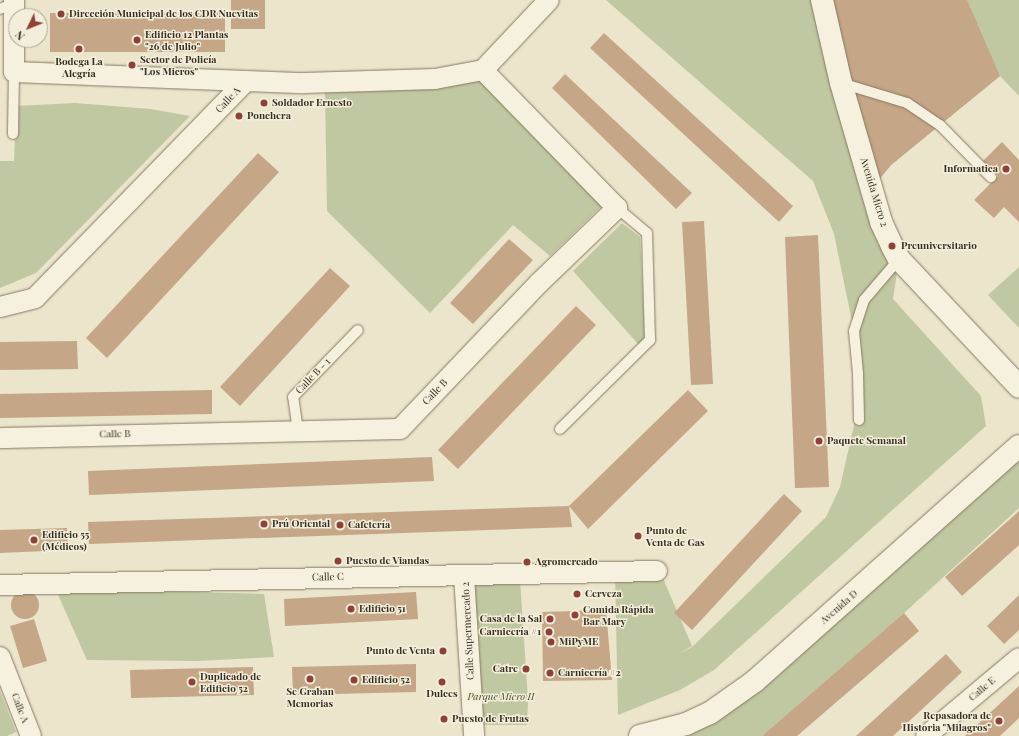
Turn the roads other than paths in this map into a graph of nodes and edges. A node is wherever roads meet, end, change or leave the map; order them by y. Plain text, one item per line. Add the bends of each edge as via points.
1 (549, 0) edge
2 (822, 0) edge
3 (9, 4) edge
4 (483, 70) junction
5 (14, 72) junction
6 (245, 82) junction
7 (841, 83) junction
8 (13, 134) dead end
9 (991, 177) dead end
10 (617, 208) junction
11 (899, 259) junction
12 (0, 307) edge
13 (358, 330) dead end
14 (1019, 387) edge
15 (859, 420) dead end
16 (560, 429) dead end
17 (298, 431) junction
18 (0, 438) edge
19 (1019, 446) edge
20 (656, 571) dead end
21 (464, 575) junction
22 (0, 585) edge
23 (0, 657) edge
24 (1019, 658) edge
25 (31, 736) edge
26 (474, 736) edge
27 (640, 736) edge
28 (926, 736) edge

1 - 4 street
2 - 7 street, Avenida Micro 2
3 - 5 street
4 - 6 street, Calle A via 435,79
4 - 10 street
5 - 6 street
5 - 8 lane
6 - 12 street, Calle A via 35,298
7 - 9 lane via 907,103 940,125
7 - 11 street, Avenida Micro 2 via 881,222
10 - 16 lane via 647,232 650,340
10 - 17 street, Calle B via 538,284 400,429
11 - 14 street, Avenida Micro 2
11 - 15 lane via 864,300 854,331
13 - 17 lane, Calle B - 1 via 292,397
17 - 18 street, Calle B
19 - 27 street, Avenida D via 755,681 710,713 686,724
20 - 21 street, Calle C
21 - 22 street, Calle C
21 - 26 street, Calle Supermercado 2
23 - 25 street, Calle A
24 - 28 street, Calle E

